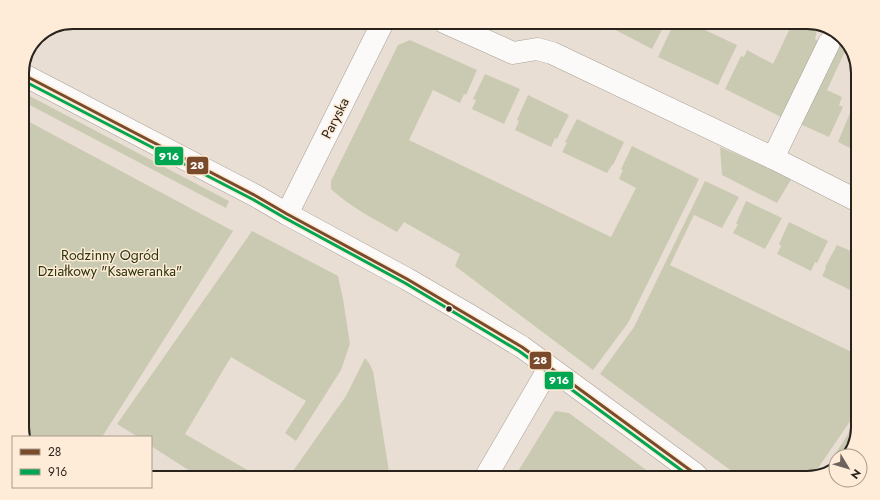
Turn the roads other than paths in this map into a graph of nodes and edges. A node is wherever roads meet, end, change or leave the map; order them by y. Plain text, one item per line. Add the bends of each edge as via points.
1 (380, 29) edge
2 (460, 29) edge
3 (829, 43) dead end
4 (29, 78) edge
5 (773, 158) junction
6 (851, 197) edge
7 (287, 214) junction
8 (549, 368) junction
9 (489, 471) edge
10 (691, 471) edge

1 - 7 street, Paryska
2 - 5 street via 513,53 537,49 552,53
3 - 5 street
4 - 7 street
5 - 6 street
7 - 8 street via 469,315 522,347
8 - 9 street
8 - 10 street

